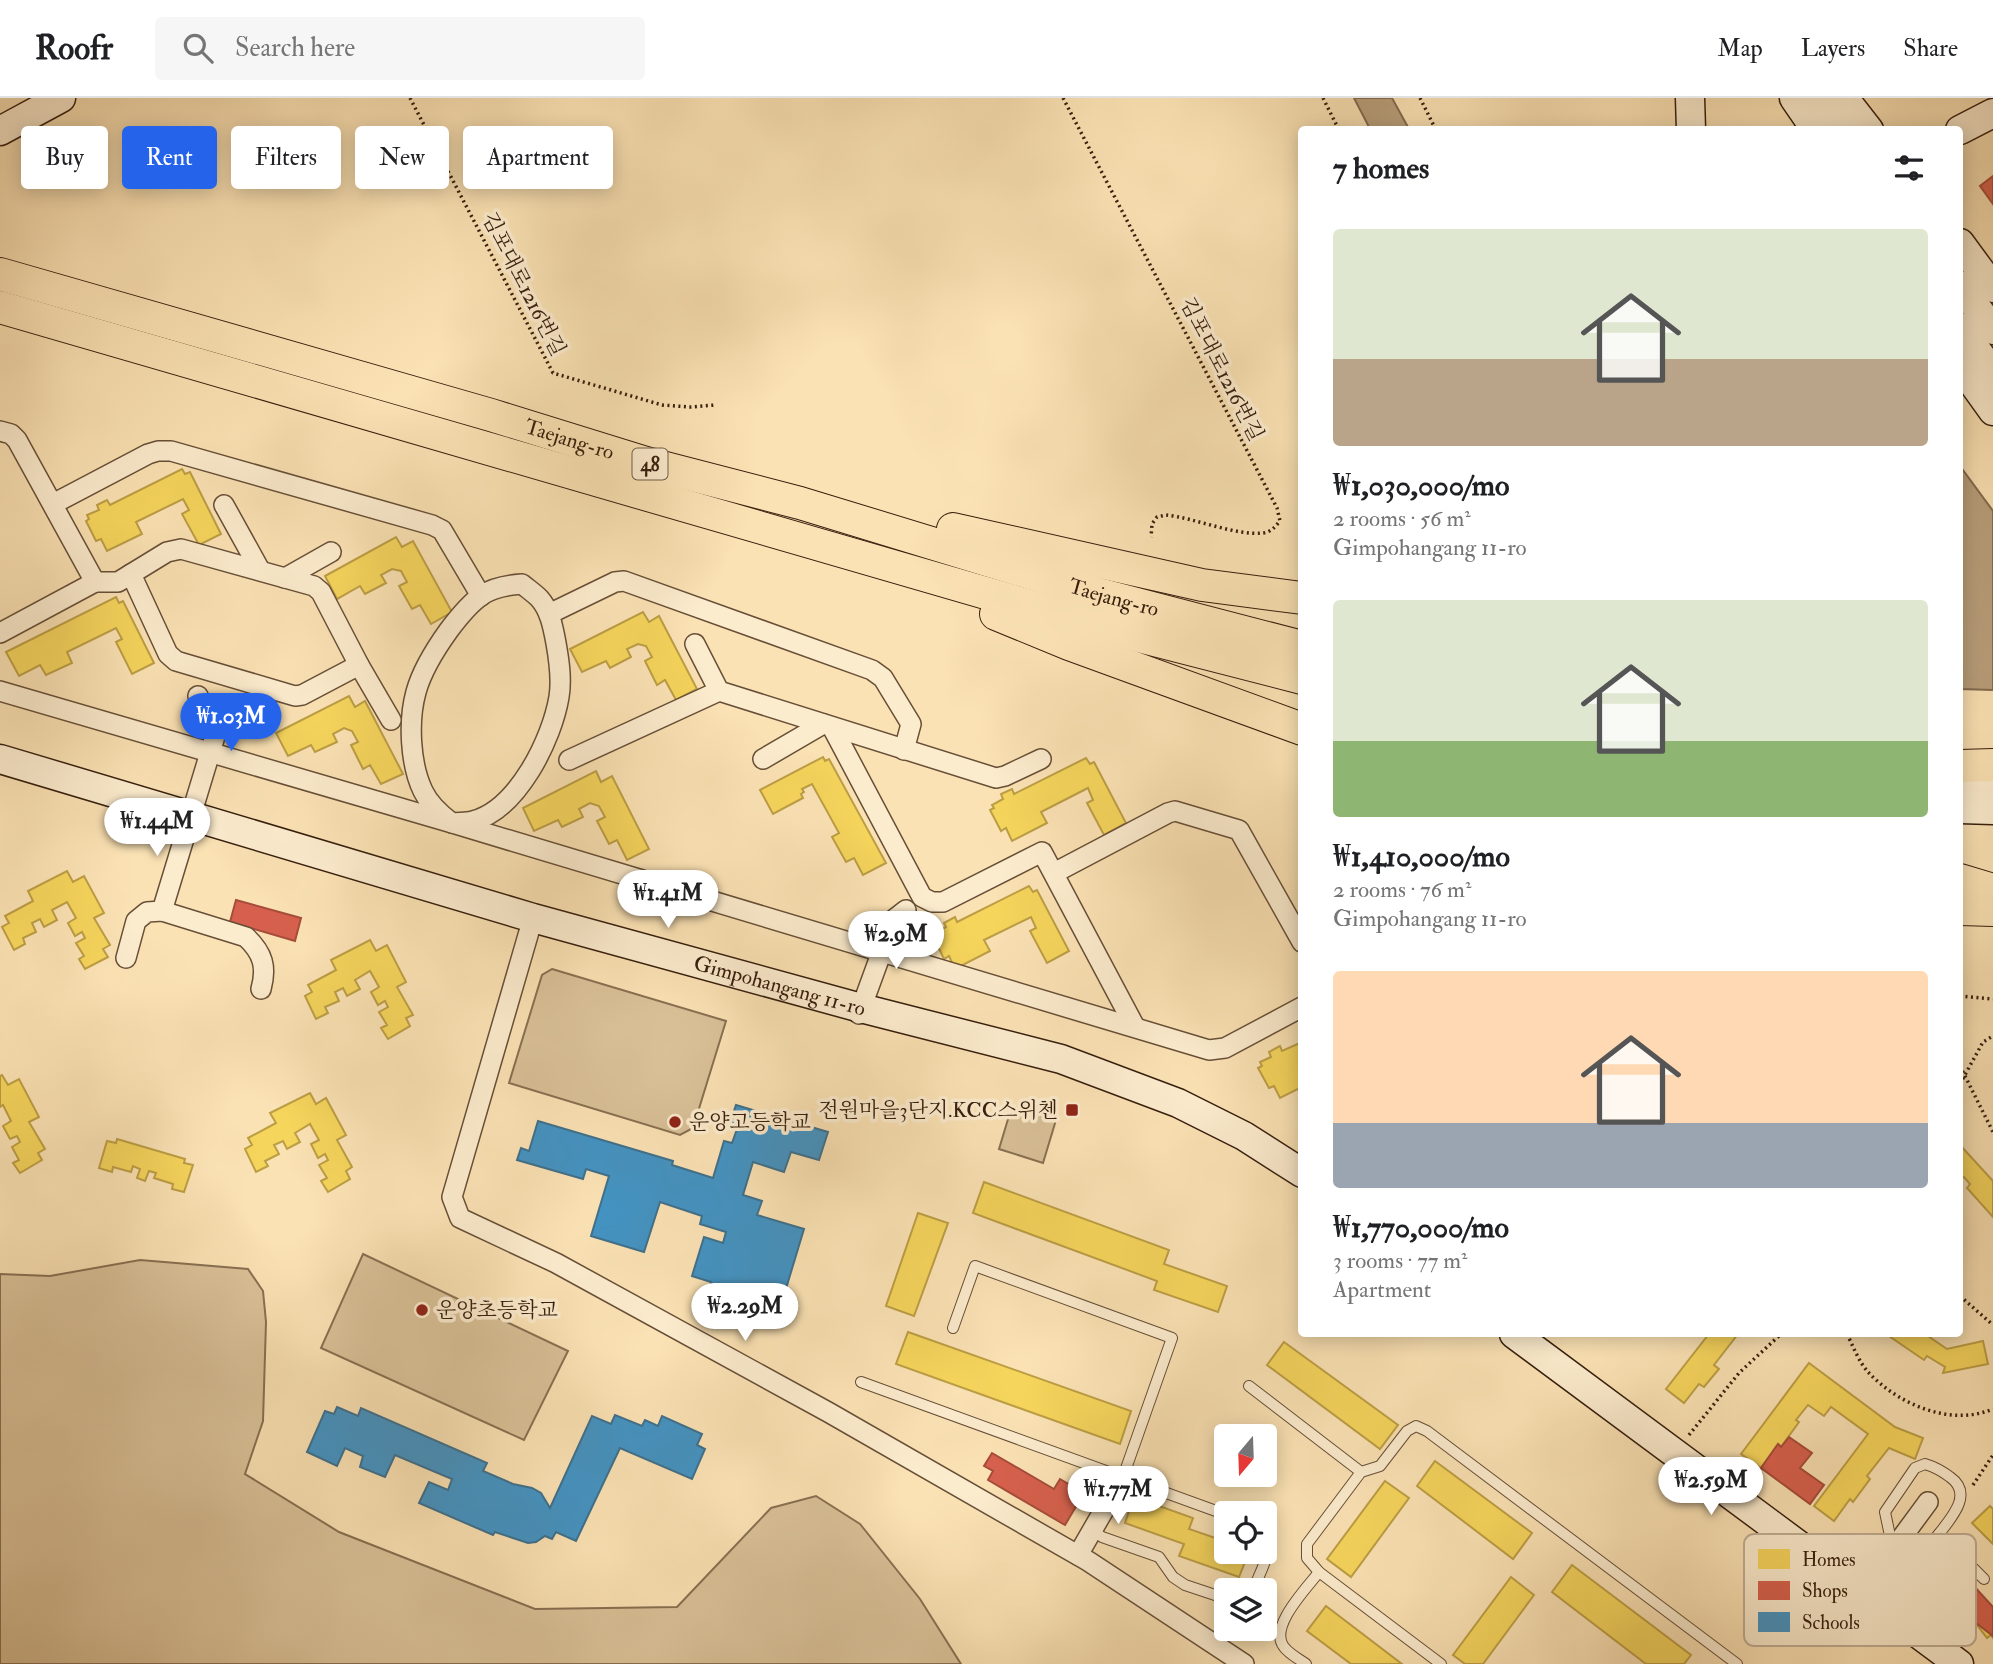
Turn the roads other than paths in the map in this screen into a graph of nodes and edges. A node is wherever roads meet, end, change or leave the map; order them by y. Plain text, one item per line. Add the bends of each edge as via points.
1 (61, 98) edge
2 (1690, 98) edge
3 (1774, 98) edge
4 (1794, 98) edge
5 (1822, 98) edge
6 (1844, 98) edge
7 (1993, 113) edge
8 (1691, 126) edge
9 (1792, 126) edge
10 (1813, 126) edge
11 (1842, 126) edge
12 (1866, 126) edge
13 (1963, 128) edge
14 (0, 131) edge
15 (1963, 247) edge
16 (0, 274) edge
17 (1993, 288) edge
18 (1963, 289) edge
19 (0, 307) edge
20 (1993, 330) edge
21 (1963, 331) edge
22 (1963, 369) edge
23 (1993, 373) edge
24 (1993, 411) edge
25 (0, 431) edge
26 (800, 503) junction
27 (53, 504) junction
28 (224, 505) dead end
29 (839, 549) junction
30 (331, 552) dead end
31 (260, 570) junction
32 (131, 575) junction
33 (285, 578) junction
34 (95, 582) junction
35 (481, 596) junction
36 (1298, 597) edge
37 (549, 614) junction
38 (0, 633) edge
39 (695, 644) dead end
40 (1298, 646) edge
41 (359, 665) junction
42 (1298, 677) edge
43 (0, 691) edge
44 (719, 691) junction
45 (198, 696) dead end
46 (391, 720) dead end
47 (828, 726) junction
48 (1298, 728) edge
49 (904, 750) junction
50 (211, 752) junction
51 (763, 759) dead end
52 (1041, 759) dead end
53 (0, 760) edge
54 (569, 760) dead end
55 (1993, 765) edge
56 (1963, 766) edge
57 (0, 768) edge
58 (1963, 786) edge
59 (1993, 786) edge
60 (1963, 809) edge
61 (1993, 810) edge
62 (189, 820) junction
63 (452, 823) junction
64 (1054, 873) junction
65 (1963, 881) edge
66 (1993, 890) edge
67 (1963, 909) edge
68 (906, 910) dead end
69 (1993, 910) edge
70 (162, 911) junction
71 (532, 921) junction
72 (1298, 929) edge
73 (882, 951) junction
74 (126, 958) dead end
75 (261, 989) dead end
76 (1298, 1009) edge
77 (860, 1011) junction
78 (1135, 1027) junction
79 (1298, 1170) edge
80 (1298, 1179) edge
81 (953, 1328) dead end
82 (1520, 1337) edge
83 (1520, 1337) edge
84 (861, 1382) dead end
85 (1249, 1386) dead end
86 (1361, 1472) junction
87 (1123, 1477) junction
88 (1928, 1502) dead end
89 (1214, 1510) edge
90 (1092, 1530) junction
91 (1781, 1534) edge
92 (1781, 1534) edge
93 (1890, 1534) edge
94 (1905, 1534) edge
95 (1938, 1534) edge
96 (1078, 1555) junction
97 (1976, 1571) edge
98 (1320, 1572) junction
99 (1984, 1579) dead end
100 (1214, 1594) edge
101 (1925, 1646) edge
102 (1934, 1646) edge
103 (1244, 1664) edge
104 (1306, 1664) edge
105 (1441, 1664) edge
106 (1737, 1664) edge
107 (1947, 1664) edge
108 (1959, 1664) edge

1 - 14 street
2 - 8 street
3 - 9 street
4 - 10 street
5 - 11 street
6 - 12 street
7 - 13 street
15 - 17 street
16 - 26 main road, Taejang-ro / 48 via 646,463
18 - 20 street
19 - 29 main road, Taejang-ro / 48
21 - 23 street
22 - 24 street
25 - 27 street via 18,440
26 - 36 main road via 951,529 1202,585
26 - 40 main road, Taejang-ro / 48 via 1102,595
27 - 34 street
27 - 35 street via 148,454 172,451 432,525 442,530
28 - 31 street
29 - 42 main road, Taejang-ro / 48 via 1096,625
29 - 48 main road via 1069,644
30 - 33 street
31 - 32 street via 181,549 167,552
31 - 33 street
32 - 34 street via 118,582
32 - 41 street via 176,662 295,696
33 - 41 street via 321,592
34 - 38 street
35 - 37 street via 502,586 522,584
35 - 63 street via 441,641 416,691 412,719 416,770 424,792
37 - 49 street via 624,581 872,670 883,678 911,724
37 - 63 street via 560,663 559,695 535,764 515,791 488,814
39 - 44 street
41 - 46 street
43 - 50 street
44 - 47 street
44 - 54 street
45 - 50 street via 216,733
47 - 49 street
47 - 51 street
47 - 64 street via 922,897 943,902 1042,852
49 - 52 street via 996,778
50 - 62 street
50 - 63 street
53 - 62 street, Gimpohangang 11-ro
55 - 56 main road
57 - 62 street, Gimpohangang 11-ro
58 - 59 street
60 - 61 street
62 - 70 street
62 - 71 street, Gimpohangang 11-ro
63 - 73 street
64 - 72 street via 1175,811 1239,830
64 - 78 street
65 - 66 main road
67 - 69 main road
68 - 73 street via 888,924
70 - 74 street via 147,912 136,921
70 - 75 street via 246,937 263,960
71 - 77 street, Gimpohangang 11-ro
71 - 96 street via 452,1197 460,1218 639,1308
73 - 77 street
73 - 78 street
76 - 78 street via 1217,1051
77 - 79 street, Gimpohangang 11-ro via 1087,1068 1178,1102
77 - 80 street, Gimpohangang 11-ro via 1073,1070 1173,1108
81 - 87 lane via 975,1266 1172,1338
82 - 91 street
83 - 92 street
84 - 87 lane
85 - 86 lane
86 - 98 lane via 1307,1544 1307,1558
86 - 106 lane via 1380,1466 1406,1431 1416,1426 1427,1431
87 - 89 lane
87 - 90 street
88 - 94 street
90 - 96 street
90 - 100 lane via 1159,1557 1173,1577
93 - 95 lane via 1885,1512 1915,1468 1925,1464 1958,1483 1961,1491 1961,1502
96 - 103 street
97 - 99 lane
98 - 104 lane via 1278,1634 1283,1647
98 - 105 lane
101 - 107 street
102 - 108 street

